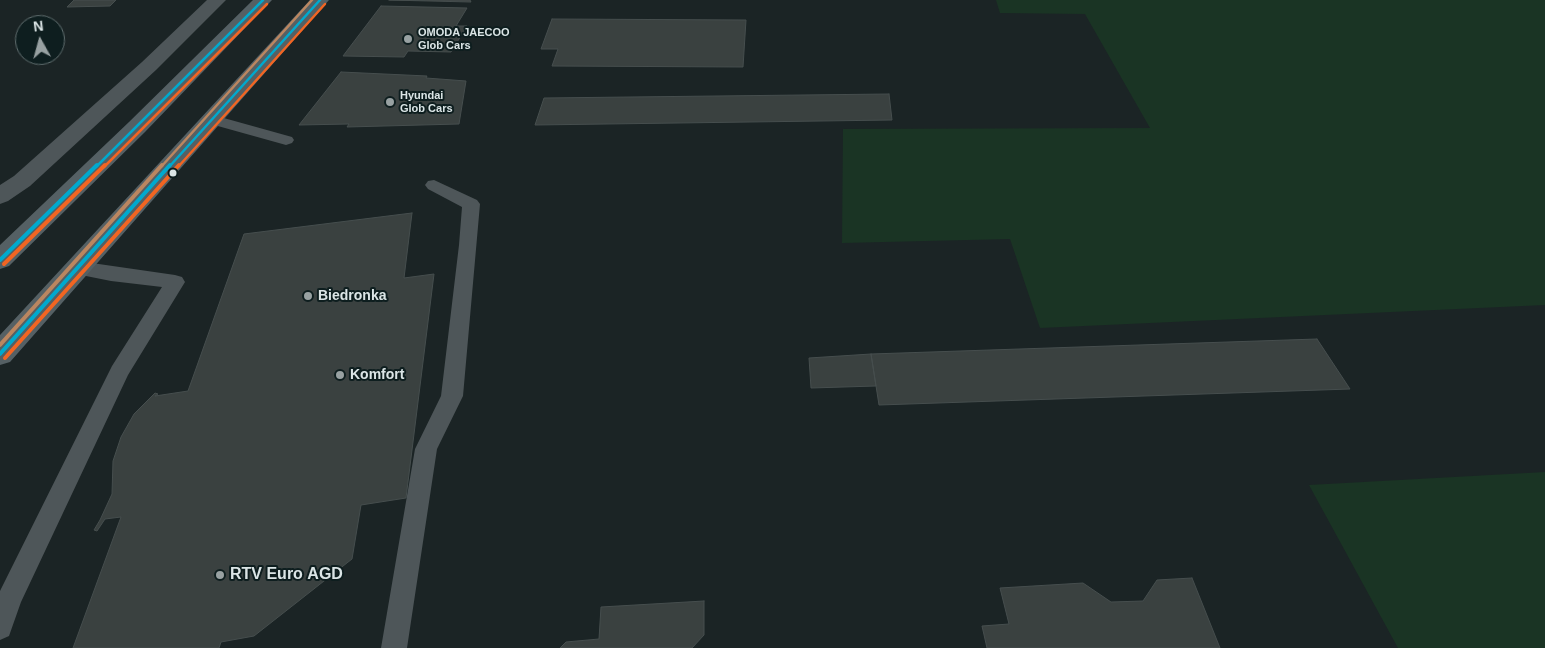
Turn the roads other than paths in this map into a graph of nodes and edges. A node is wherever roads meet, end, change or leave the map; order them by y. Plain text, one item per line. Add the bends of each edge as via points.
1 (217, 0) edge
2 (263, 0) edge
3 (320, 0) edge
4 (213, 120) junction
5 (286, 140) dead end
6 (434, 185) dead end
7 (0, 196) edge
8 (0, 260) edge
9 (78, 268) junction
10 (0, 354) edge
11 (0, 627) edge
12 (394, 648) edge

1 - 7 street via 22,182
2 - 8 main road
3 - 4 main road
4 - 5 lane
4 - 9 main road
6 - 12 lane via 471,204 468,246 452,396 426,449
9 - 10 main road
9 - 11 lane via 175,282 119,372 9,600

